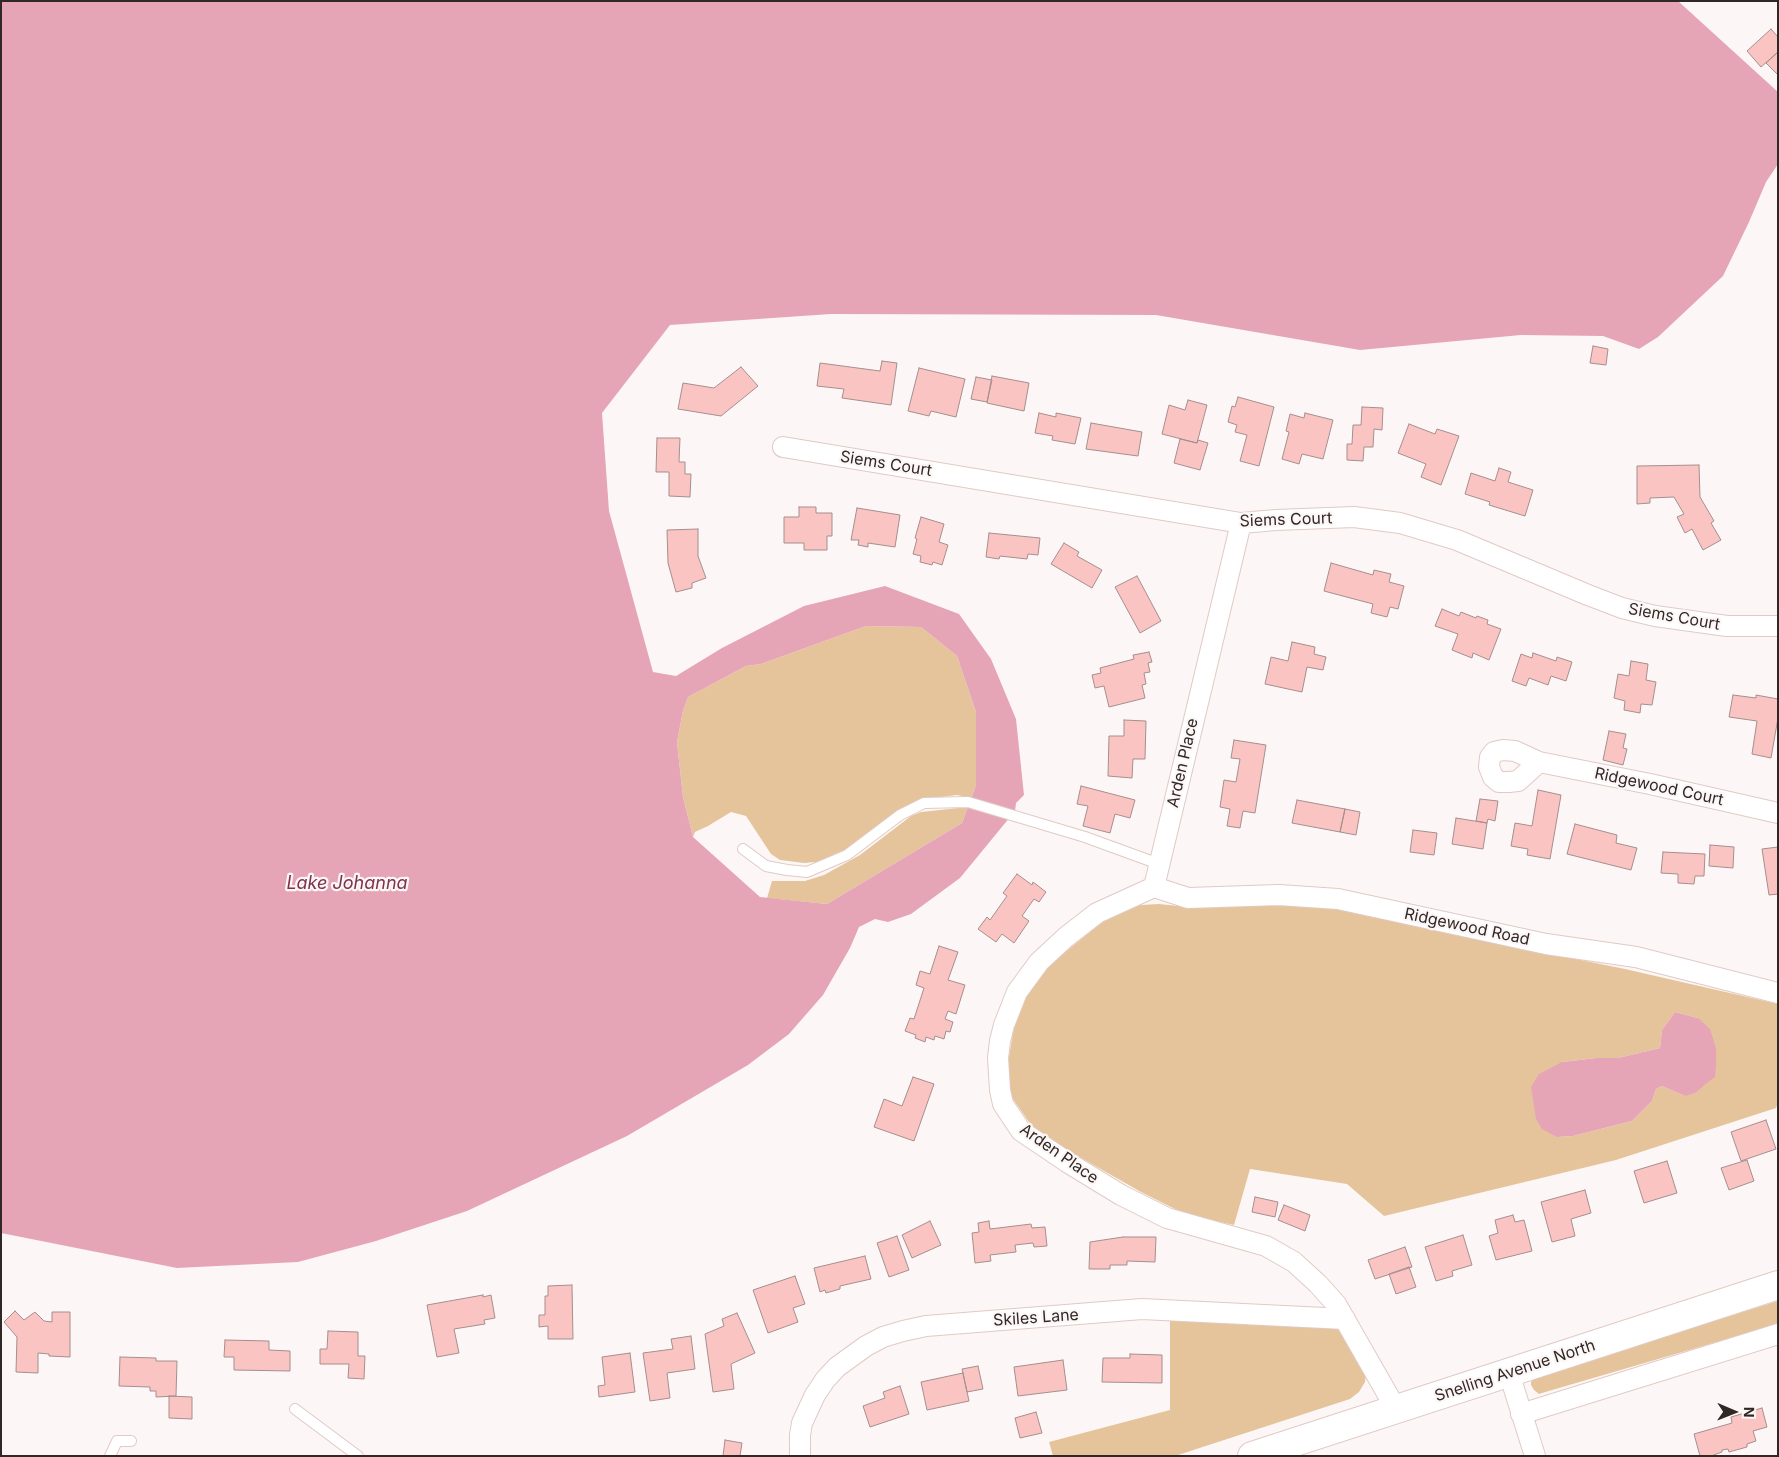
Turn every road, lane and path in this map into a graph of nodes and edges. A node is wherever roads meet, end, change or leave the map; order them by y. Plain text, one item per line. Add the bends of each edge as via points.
1 (783, 447) dead end
2 (1240, 523) junction
3 (1778, 626) edge
4 (1539, 762) dead end
5 (1778, 813) edge
6 (743, 849) dead end
7 (1159, 864) junction
8 (1154, 887) junction
9 (1778, 993) edge
10 (1778, 1285) edge
11 (1345, 1319) junction
12 (1778, 1334) edge
13 (1509, 1373) junction
14 (295, 1409) dead end
15 (1396, 1409) junction
16 (1522, 1414) junction
17 (131, 1442) dead end
18 (110, 1456) edge
19 (358, 1456) edge
20 (800, 1456) edge
21 (1252, 1456) edge
22 (1535, 1456) edge

1 - 2 street, Siems Court
2 - 3 street, Siems Court via 1354,517 1400,523 1457,540 1622,608 1727,626
2 - 7 street, Arden Place
4 - 5 street, Ridgewood Court
6 - 7 lane via 766,866 807,872 847,856 900,815 924,804 968,802 1086,837
7 - 8 street, Arden Place
8 - 9 street, Ridgewood Road via 1188,898 1279,895 1338,899 1546,944 1636,957
8 - 11 street, Arden Place via 1097,912 1039,962 1017,992 1000,1041 998,1073 1003,1104 1021,1131 1121,1195 1167,1218 1266,1246 1294,1262 1336,1304
10 - 13 street, Snelling Avenue North
11 - 15 street, Arden Place
11 - 20 street, Skiles Lane via 1142,1309 936,1325 903,1331 866,1346 825,1380 802,1423
12 - 16 street
13 - 15 street, Snelling Avenue North
13 - 16 street
14 - 19 lane
15 - 21 street, Snelling Avenue North
16 - 22 street
17 - 18 lane via 117,1441

